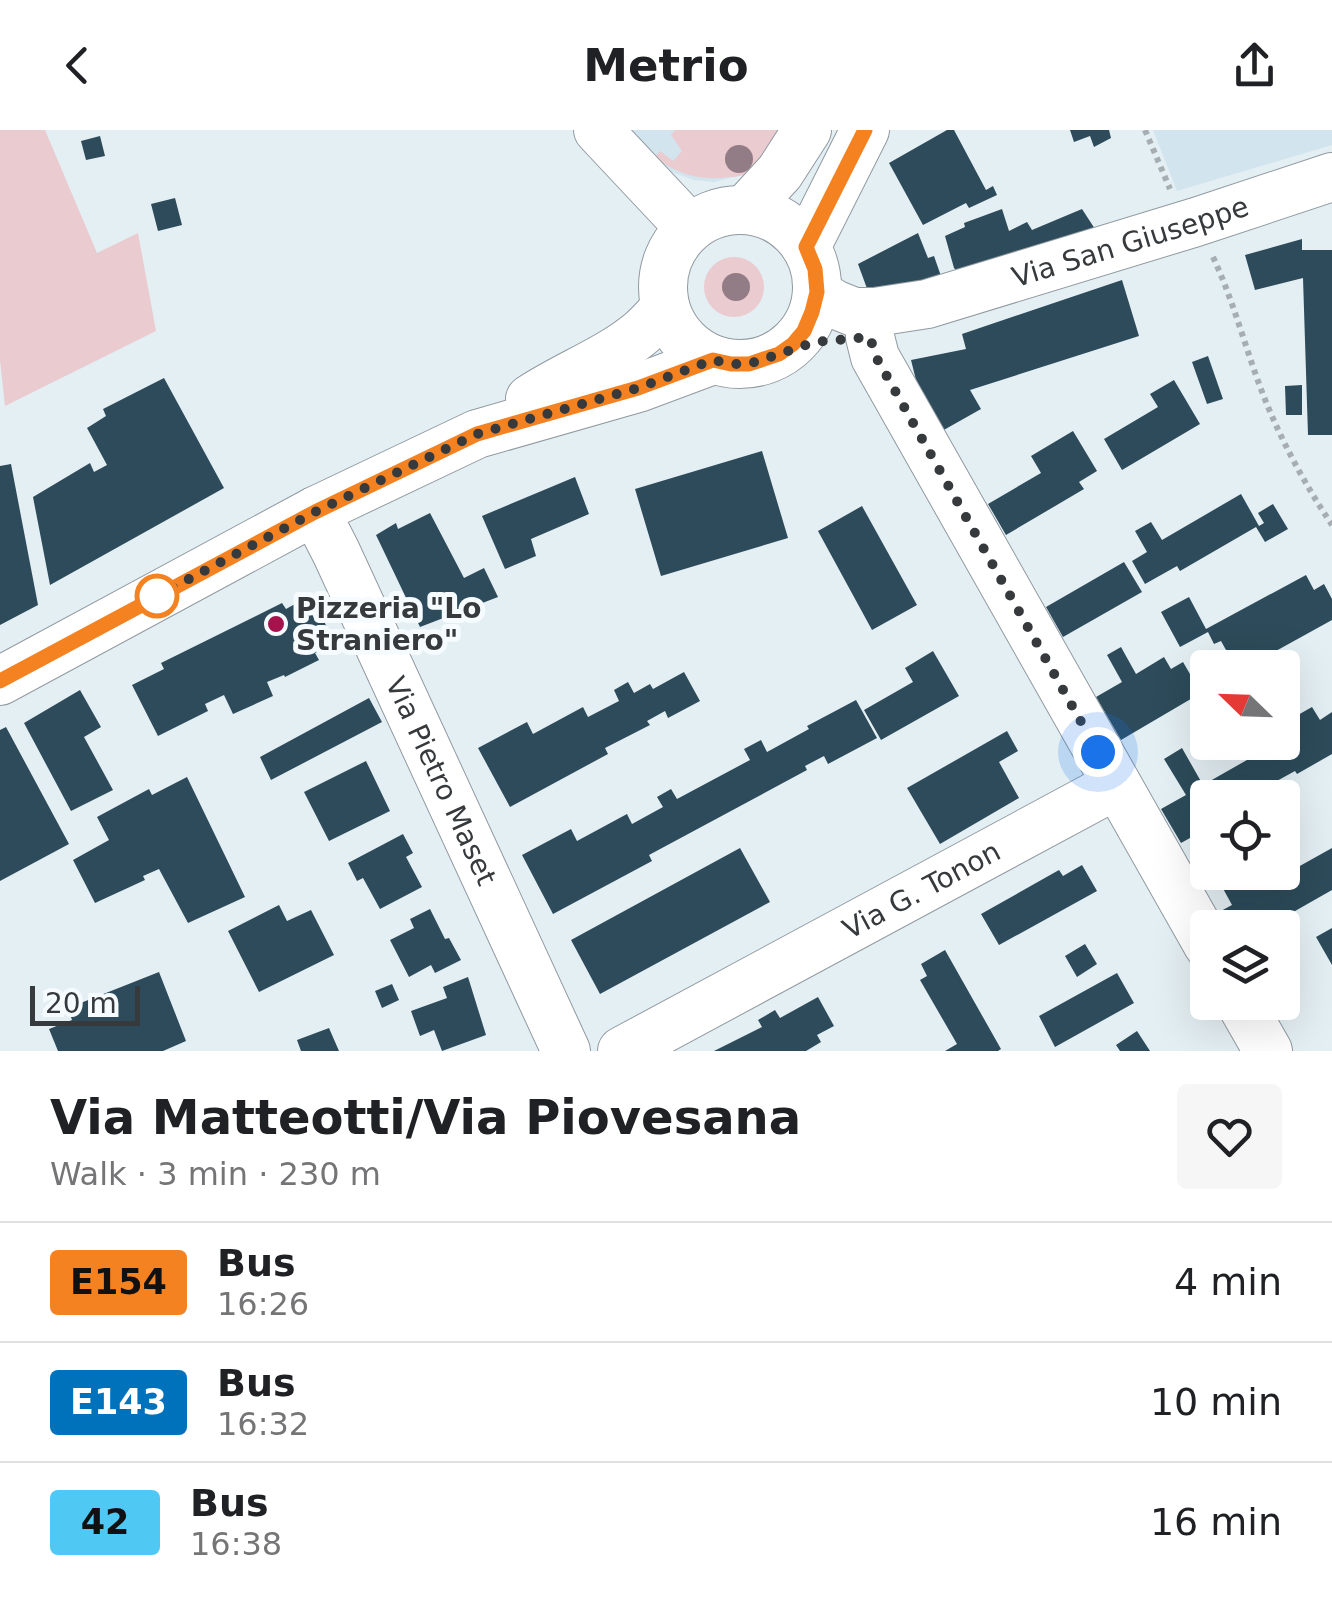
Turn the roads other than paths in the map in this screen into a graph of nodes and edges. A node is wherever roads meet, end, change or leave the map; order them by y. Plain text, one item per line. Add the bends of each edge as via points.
1 (598, 130) edge
2 (806, 130) edge
3 (866, 130) edge
4 (1332, 177) edge
5 (746, 210) junction
6 (690, 228) junction
7 (806, 247) junction
8 (817, 292) junction
9 (928, 304) junction
10 (665, 308) junction
11 (870, 337) junction
12 (779, 354) junction
13 (713, 360) junction
14 (600, 380) junction
15 (315, 512) junction
16 (0, 681) edge
17 (1116, 785) junction
18 (1190, 914) edge
19 (1250, 1020) edge
20 (563, 1050) edge
21 (622, 1051) edge
22 (1268, 1051) edge

1 - 6 street
2 - 5 street
3 - 7 street
4 - 9 street, Via San Giuseppe
5 - 6 street via 708,216
5 - 7 street via 783,222
6 - 10 street via 674,244 664,270
7 - 8 street
8 - 9 street, Via San Giuseppe via 854,312
8 - 12 street via 804,331
9 - 11 street, Via San Giuseppe
10 - 13 street via 686,343
10 - 14 street
11 - 12 street, Via San Giuseppe via 815,342
11 - 17 street
12 - 13 street via 749,364
13 - 14 street via 638,388
14 - 15 street
15 - 16 street
15 - 20 street, Via Pietro Maset
17 - 18 street
17 - 21 street, Via G. Tonon
19 - 22 street

